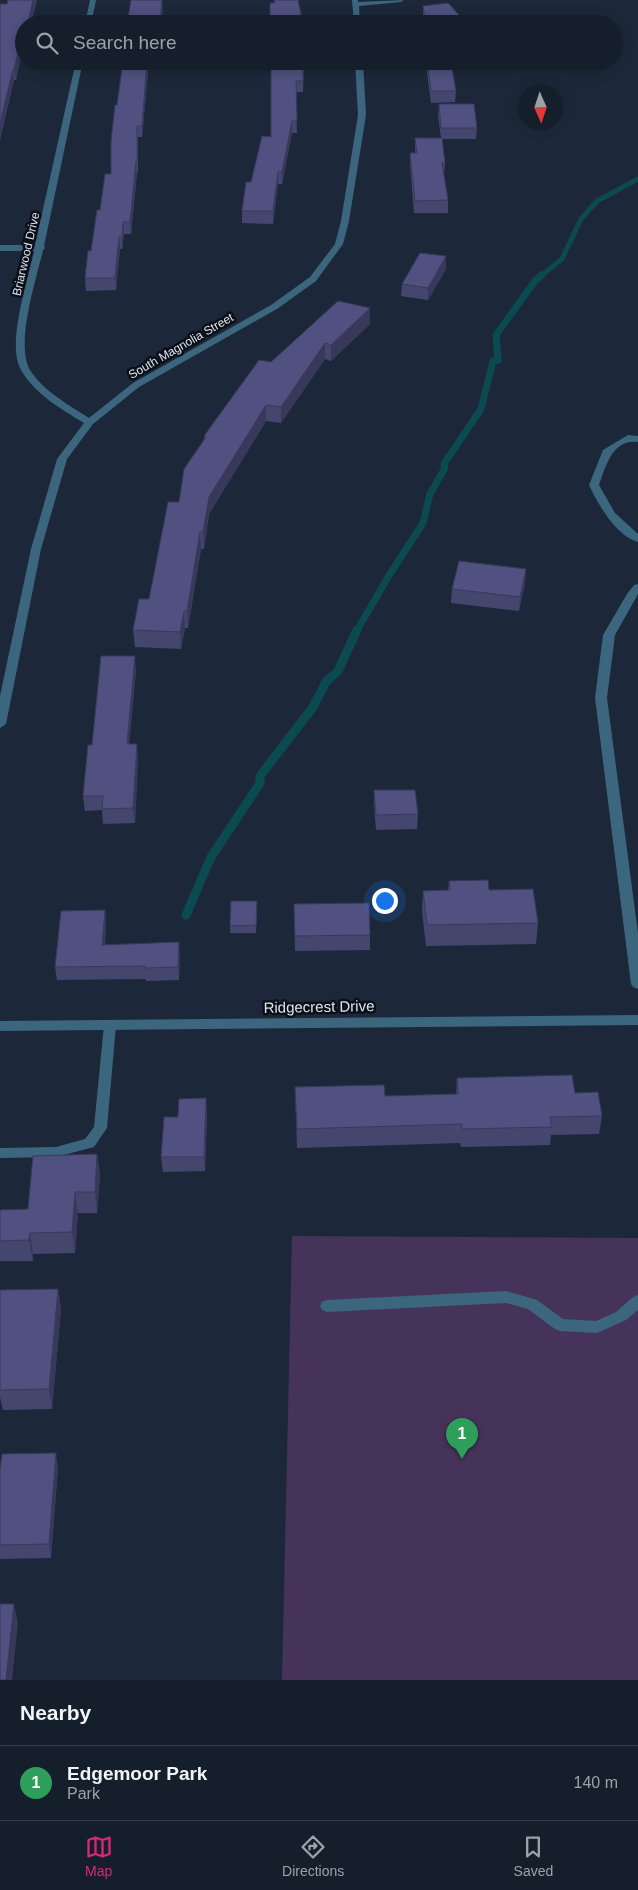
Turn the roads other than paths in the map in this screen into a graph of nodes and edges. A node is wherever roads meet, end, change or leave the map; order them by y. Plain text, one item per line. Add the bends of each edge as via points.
1 (93, 0) edge
2 (401, 0) edge
3 (355, 2) edge
4 (90, 15) edge
5 (356, 15) edge
6 (78, 70) edge
7 (360, 70) edge
8 (0, 248) edge
9 (41, 248) junction
10 (90, 422) junction
11 (638, 439) edge
12 (638, 539) edge
13 (638, 587) edge
14 (0, 724) edge
15 (638, 984) edge
16 (638, 1020) edge
17 (110, 1025) junction
18 (0, 1026) edge
19 (0, 1153) edge
20 (638, 1301) edge
21 (327, 1306) dead end

1 - 4 street
2 - 3 street
3 - 5 street
6 - 9 street, Briarwood Drive
7 - 10 street, South Magnolia Street via 362,115 352,190 339,244 318,272 274,306 136,386
8 - 9 street
9 - 10 street, Briarwood Drive via 20,335 21,360 35,383
10 - 14 street, South Magnolia Street via 62,460 54,484 36,549
11 - 12 street via 628,438 606,452 594,485 603,506
13 - 15 street via 609,635 601,698
16 - 17 street, Ridgecrest Drive
17 - 18 street, Ridgecrest Drive
17 - 19 lane via 100,1128 89,1143 56,1152
20 - 21 lane via 621,1316 597,1327 560,1325 532,1304 506,1297

